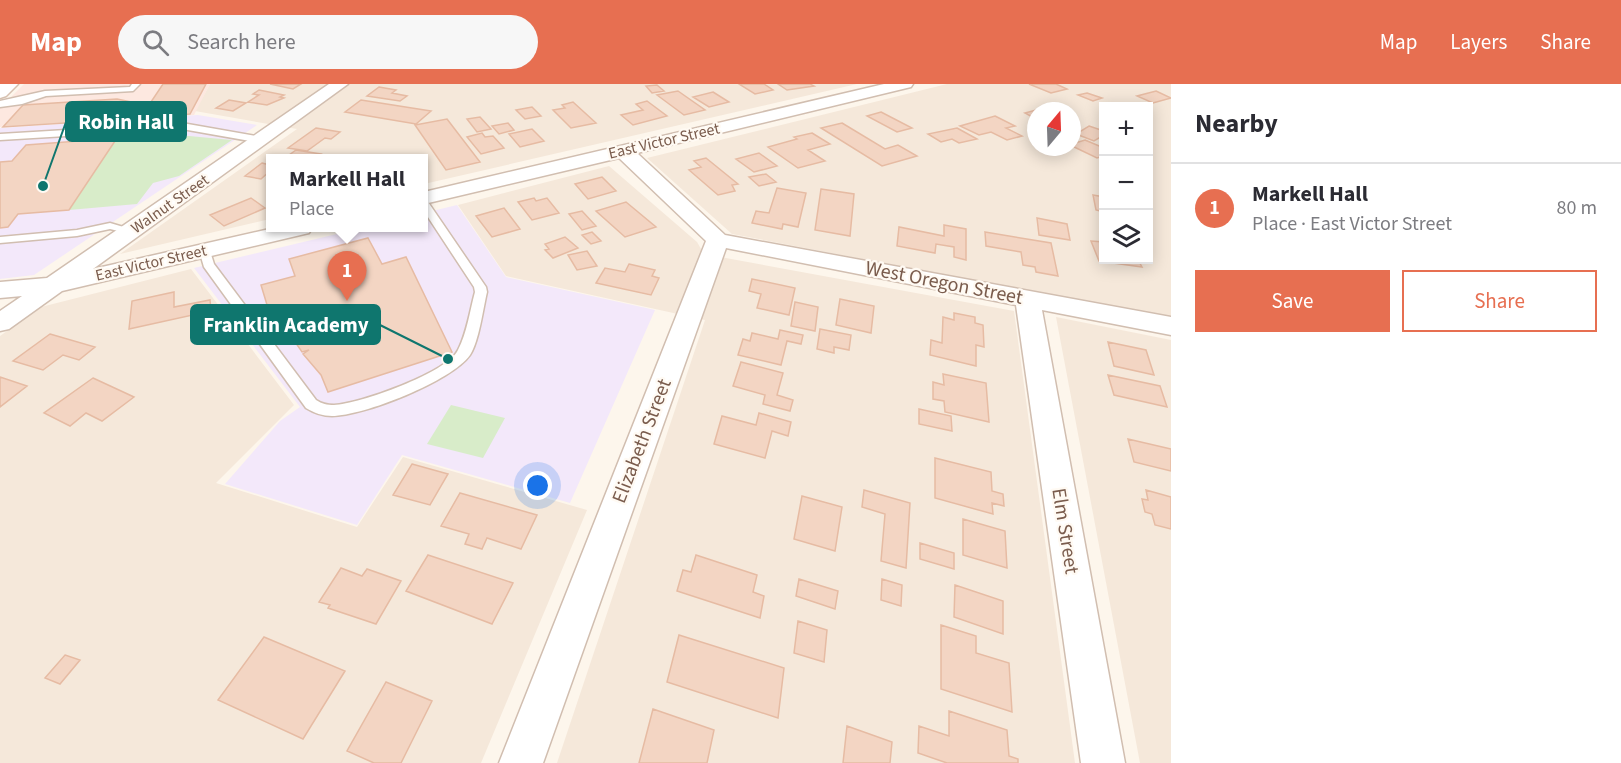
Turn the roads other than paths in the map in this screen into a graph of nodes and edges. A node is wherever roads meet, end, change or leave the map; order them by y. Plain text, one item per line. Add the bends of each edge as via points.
1 (9, 84) edge
2 (136, 84) edge
3 (340, 84) edge
4 (905, 84) edge
5 (0, 92) edge
6 (0, 104) edge
7 (0, 137) edge
8 (261, 140) junction
9 (623, 151) junction
10 (428, 197) edge
11 (428, 211) edge
12 (131, 231) junction
13 (284, 232) edge
14 (0, 240) edge
15 (718, 240) junction
16 (205, 250) junction
17 (55, 285) junction
18 (0, 290) edge
19 (1028, 299) junction
20 (0, 323) edge
21 (1171, 326) edge
22 (521, 763) edge
23 (1102, 763) edge

1 - 5 main road
2 - 6 lane via 133,89 45,94
3 - 8 street, Walnut Street
4 - 9 street, East Victor Street
7 - 8 lane via 182,126
8 - 12 street, Walnut Street
9 - 10 street, East Victor Street
9 - 15 street
11 - 16 lane via 480,287 462,357 439,376 346,409 320,410 311,404 208,264
12 - 14 lane via 110,226
12 - 17 street, Walnut Street
13 - 16 street, East Victor Street
15 - 19 street, West Oregon Street
15 - 22 street, Elizabeth Street
16 - 17 street, East Victor Street
17 - 18 street, East Victor Street
17 - 20 street, Walnut Street
19 - 21 street, West Oregon Street
19 - 23 street, Elm Street

